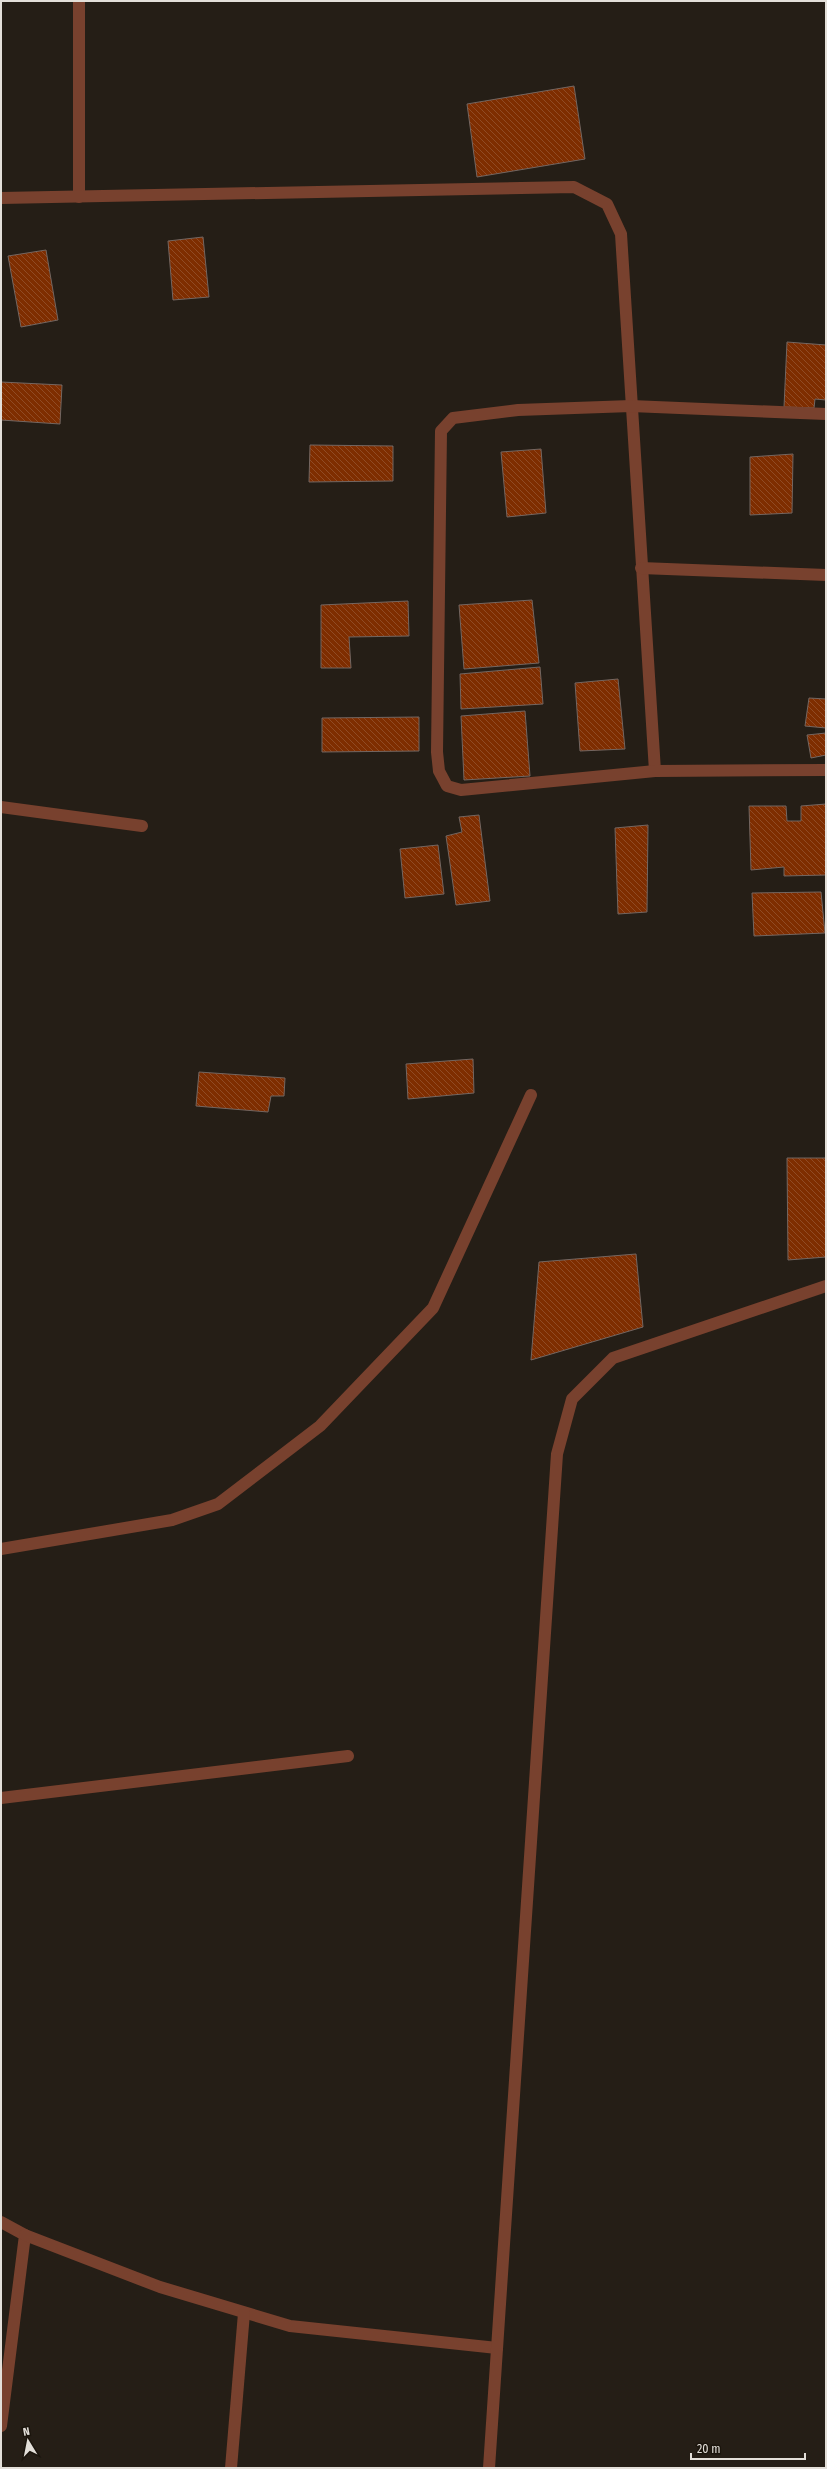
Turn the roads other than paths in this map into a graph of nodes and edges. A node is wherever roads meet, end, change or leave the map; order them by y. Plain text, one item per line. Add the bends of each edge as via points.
1 (79, 1) edge
2 (79, 197) junction
3 (1, 198) edge
4 (631, 406) junction
5 (826, 414) edge
6 (641, 568) junction
7 (826, 575) edge
8 (826, 770) edge
9 (654, 771) junction
10 (1, 807) edge
11 (142, 826) dead end
12 (531, 1095) dead end
13 (826, 1286) edge
14 (1, 1549) edge
15 (348, 1756) dead end
16 (1, 1798) edge
17 (1, 2222) edge
18 (25, 2235) junction
19 (244, 2313) junction
20 (497, 2348) junction
21 (1, 2426) edge
22 (231, 2468) edge
23 (489, 2468) edge

1 - 2 street
2 - 3 street
2 - 4 street via 574,187 606,204 621,234
4 - 5 street
4 - 6 street
4 - 9 street via 518,410 453,418 441,431 437,752 439,771 447,786 461,790
6 - 7 street
6 - 9 street
8 - 9 street
10 - 11 street
12 - 14 street via 433,1308 320,1426 218,1504 172,1520
13 - 20 street via 613,1358 572,1399 557,1454
15 - 16 street
17 - 18 street
18 - 19 street via 160,2287
18 - 21 street
19 - 20 street via 290,2326
19 - 22 street
20 - 23 street

